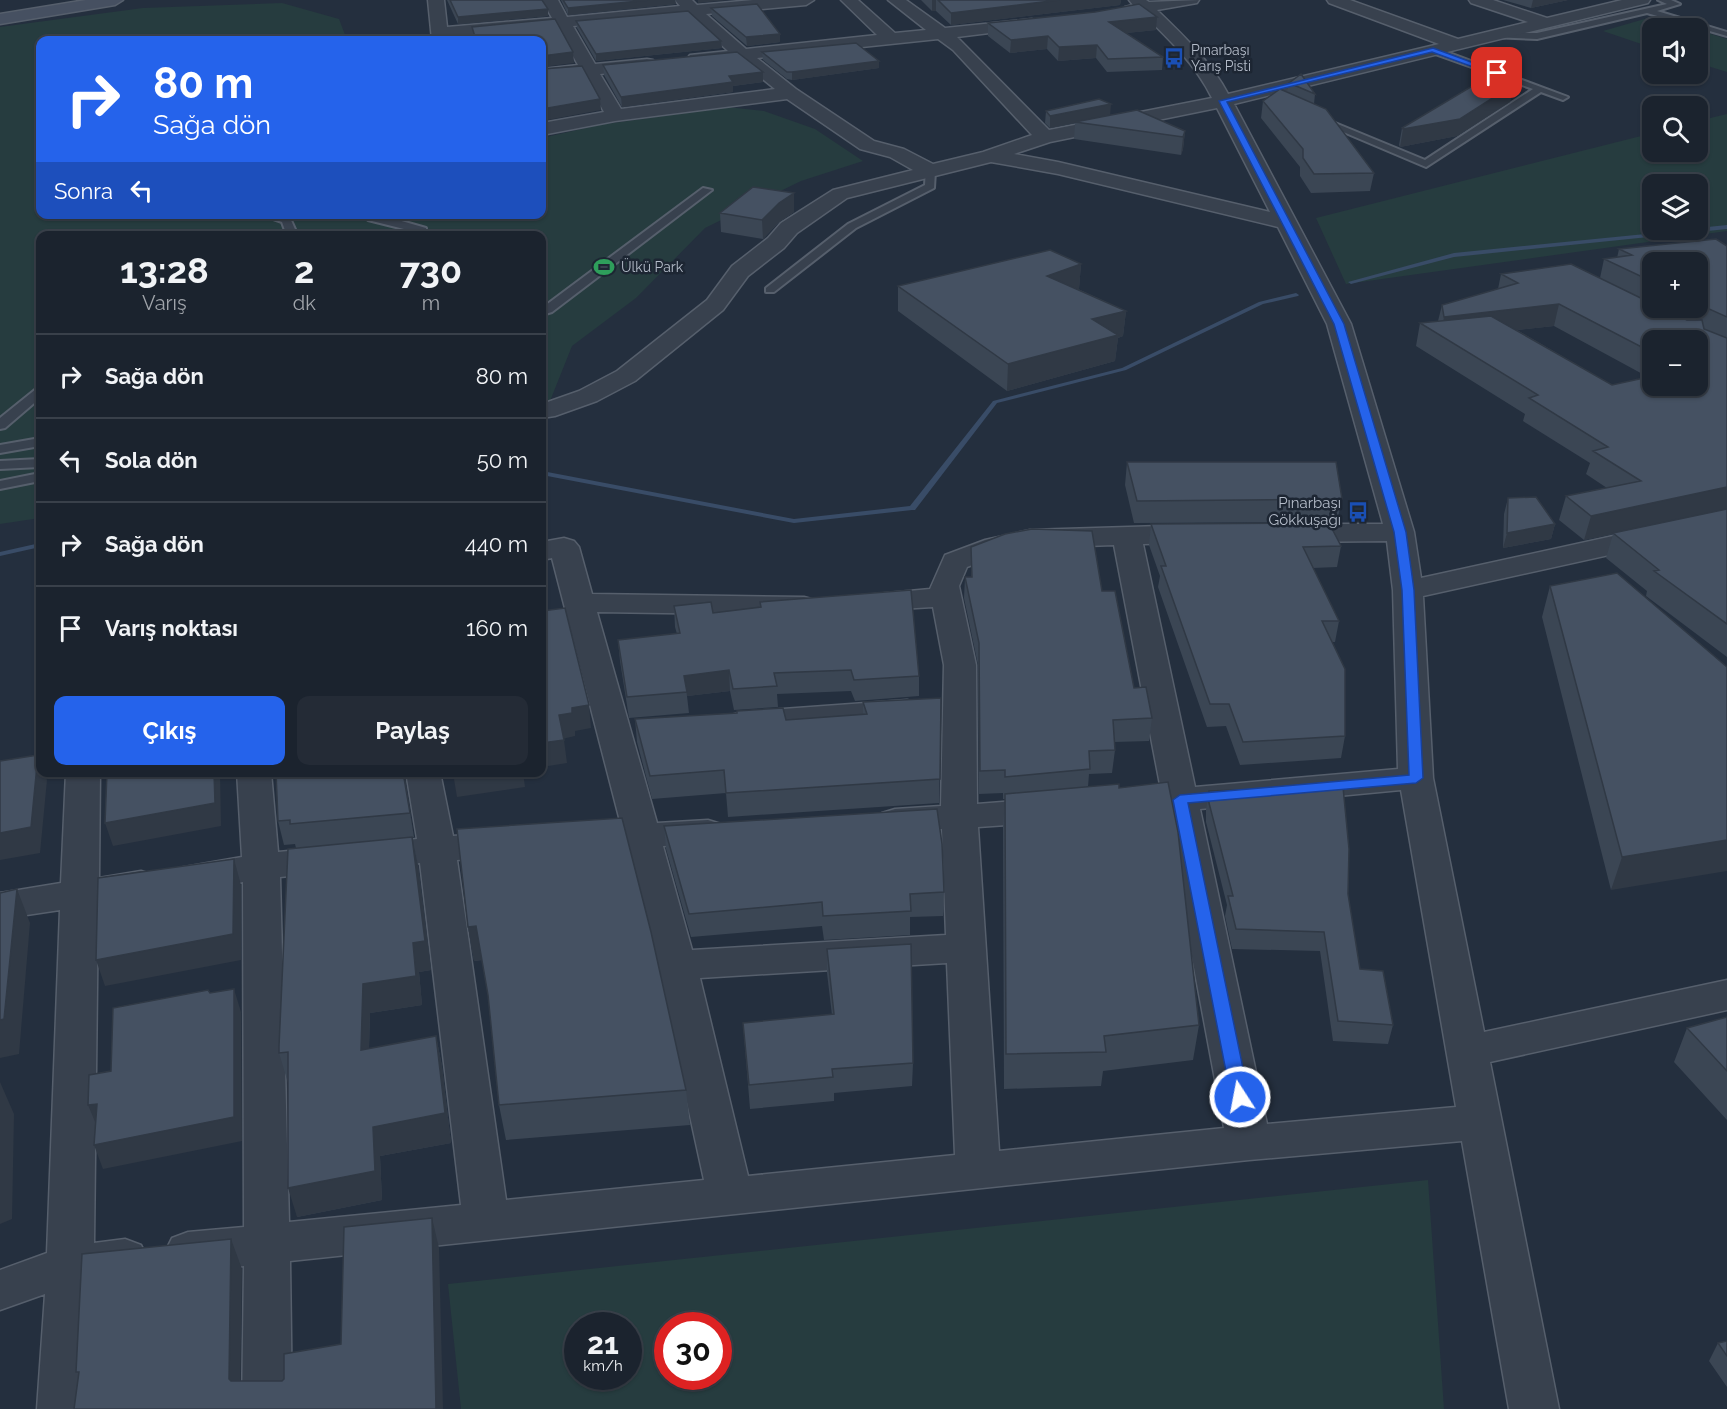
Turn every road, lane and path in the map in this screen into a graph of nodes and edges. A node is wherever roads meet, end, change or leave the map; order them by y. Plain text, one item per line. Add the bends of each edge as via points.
1 (116, 0) edge
2 (436, 0) edge
3 (550, 0) edge
4 (806, 0) edge
5 (849, 0) edge
6 (896, 0) edge
7 (1191, 0) edge
8 (1335, 0) edge
9 (1477, 0) edge
10 (1662, 0) edge
11 (689, 5) edge
12 (1639, 5) edge
13 (1133, 6) edge
14 (0, 19) edge
15 (564, 22) junction
16 (1047, 22) edge
17 (1546, 23) junction
18 (712, 30) junction
19 (690, 32) edge
20 (941, 34) junction
21 (1726, 34) edge
22 (1492, 35) junction
23 (439, 36) edge
24 (447, 36) edge
25 (891, 39) junction
26 (1455, 44) junction
27 (1433, 50) junction
28 (742, 54) junction
29 (683, 60) edge
30 (590, 69) junction
31 (666, 71) edge
32 (546, 74) edge
33 (681, 88) edge
34 (1540, 89) junction
35 (790, 93) junction
36 (1257, 93) junction
37 (1563, 97) dead end
38 (1223, 101) junction
39 (1278, 102) edge
40 (695, 105) junction
41 (615, 115) junction
42 (1310, 115) edge
43 (546, 128) edge
44 (1045, 137) junction
45 (990, 156) junction
46 (930, 171) junction
47 (707, 190) dead end
48 (282, 219) edge
49 (376, 219) edge
50 (1285, 222) junction
51 (291, 231) edge
52 (422, 231) edge
53 (770, 290) dead end
54 (546, 311) edge
55 (36, 395) edge
56 (546, 410) edge
57 (0, 425) edge
58 (36, 443) edge
59 (0, 449) edge
60 (36, 463) edge
61 (0, 465) edge
62 (36, 478) edge
63 (0, 485) edge
64 (1727, 520) edge
65 (1400, 532) junction
66 (1222, 534) edge
67 (1258, 534) edge
68 (1127, 535) junction
69 (546, 550) edge
70 (1573, 555) junction
71 (1599, 577) edge
72 (1408, 590) junction
73 (946, 597) junction
74 (579, 603) junction
75 (959, 706) junction
76 (709, 724) edge
77 (649, 728) edge
78 (613, 730) junction
79 (83, 777) edge
80 (254, 777) edge
81 (424, 777) edge
82 (1416, 778) junction
83 (1180, 800) junction
84 (959, 817) junction
85 (865, 822) edge
86 (736, 830) edge
87 (642, 836) junction
88 (437, 849) junction
89 (261, 867) junction
90 (78, 892) junction
91 (0, 906) edge
92 (965, 948) junction
93 (677, 965) junction
94 (1727, 994) edge
95 (1467, 1051) junction
96 (1479, 1122) junction
97 (1249, 1143) junction
98 (978, 1171) junction
99 (730, 1196) junction
100 (486, 1222) junction
101 (267, 1244) junction
102 (70, 1265) junction
103 (0, 1290) edge
104 (62, 1409) edge
105 (267, 1409) edge
106 (1534, 1409) edge

1 - 14 street
2 - 23 street
3 - 15 street
4 - 11 street
5 - 25 street
6 - 20 street
7 - 13 street
8 - 26 street
9 - 17 street
10 - 12 lane via 1676,4
11 - 15 street
11 - 18 street
12 - 17 street
12 - 21 lane
12 - 22 lane via 1537,36
13 - 38 street via 1213,82
15 - 24 street
15 - 30 street via 582,43
16 - 20 street
17 - 22 street
18 - 19 street
18 - 28 street
20 - 25 street
20 - 44 street via 959,46
22 - 26 street
25 - 28 street
26 - 27 street
27 - 34 lane
27 - 36 street
28 - 29 street
28 - 35 street
30 - 31 street via 659,62
30 - 32 street
30 - 41 street
33 - 40 street
34 - 37 lane
34 - 42 lane via 1425,164
35 - 40 street
35 - 46 street via 867,145 897,153
36 - 38 street
36 - 39 lane
38 - 44 street
38 - 50 street
40 - 41 street
41 - 43 street
44 - 45 street
45 - 46 street
45 - 50 street via 1058,168
46 - 53 lane via 930,186 852,226
46 - 56 street via 840,194 789,228 740,271 715,305 626,376 588,396
47 - 54 lane
48 - 51 lane
49 - 52 lane
50 - 65 street via 1339,324
55 - 57 lane
58 - 59 lane
60 - 61 lane
62 - 63 lane
64 - 70 street
65 - 67 street
65 - 72 street
66 - 68 street
68 - 73 street via 1030,539 995,546 955,561 945,586
68 - 83 street
69 - 74 street via 564,547
70 - 71 street
70 - 72 street
72 - 82 street
73 - 74 street via 792,607
73 - 75 street via 960,665
74 - 78 street
75 - 76 street
75 - 84 street
77 - 78 street
78 - 87 street
79 - 90 street
80 - 89 street
81 - 88 street
82 - 83 street
82 - 95 street
83 - 84 street
83 - 97 street
84 - 85 street
84 - 92 street
86 - 87 street
87 - 88 street
87 - 93 street
88 - 89 street
88 - 100 street
89 - 90 street
89 - 101 street
90 - 91 street
90 - 102 street
92 - 93 street
92 - 98 street
93 - 99 street
94 - 95 street
95 - 96 street
96 - 97 street
96 - 106 street
97 - 98 street
98 - 99 street
99 - 100 street
100 - 101 street
101 - 102 street
101 - 105 street
102 - 103 street
102 - 104 street

